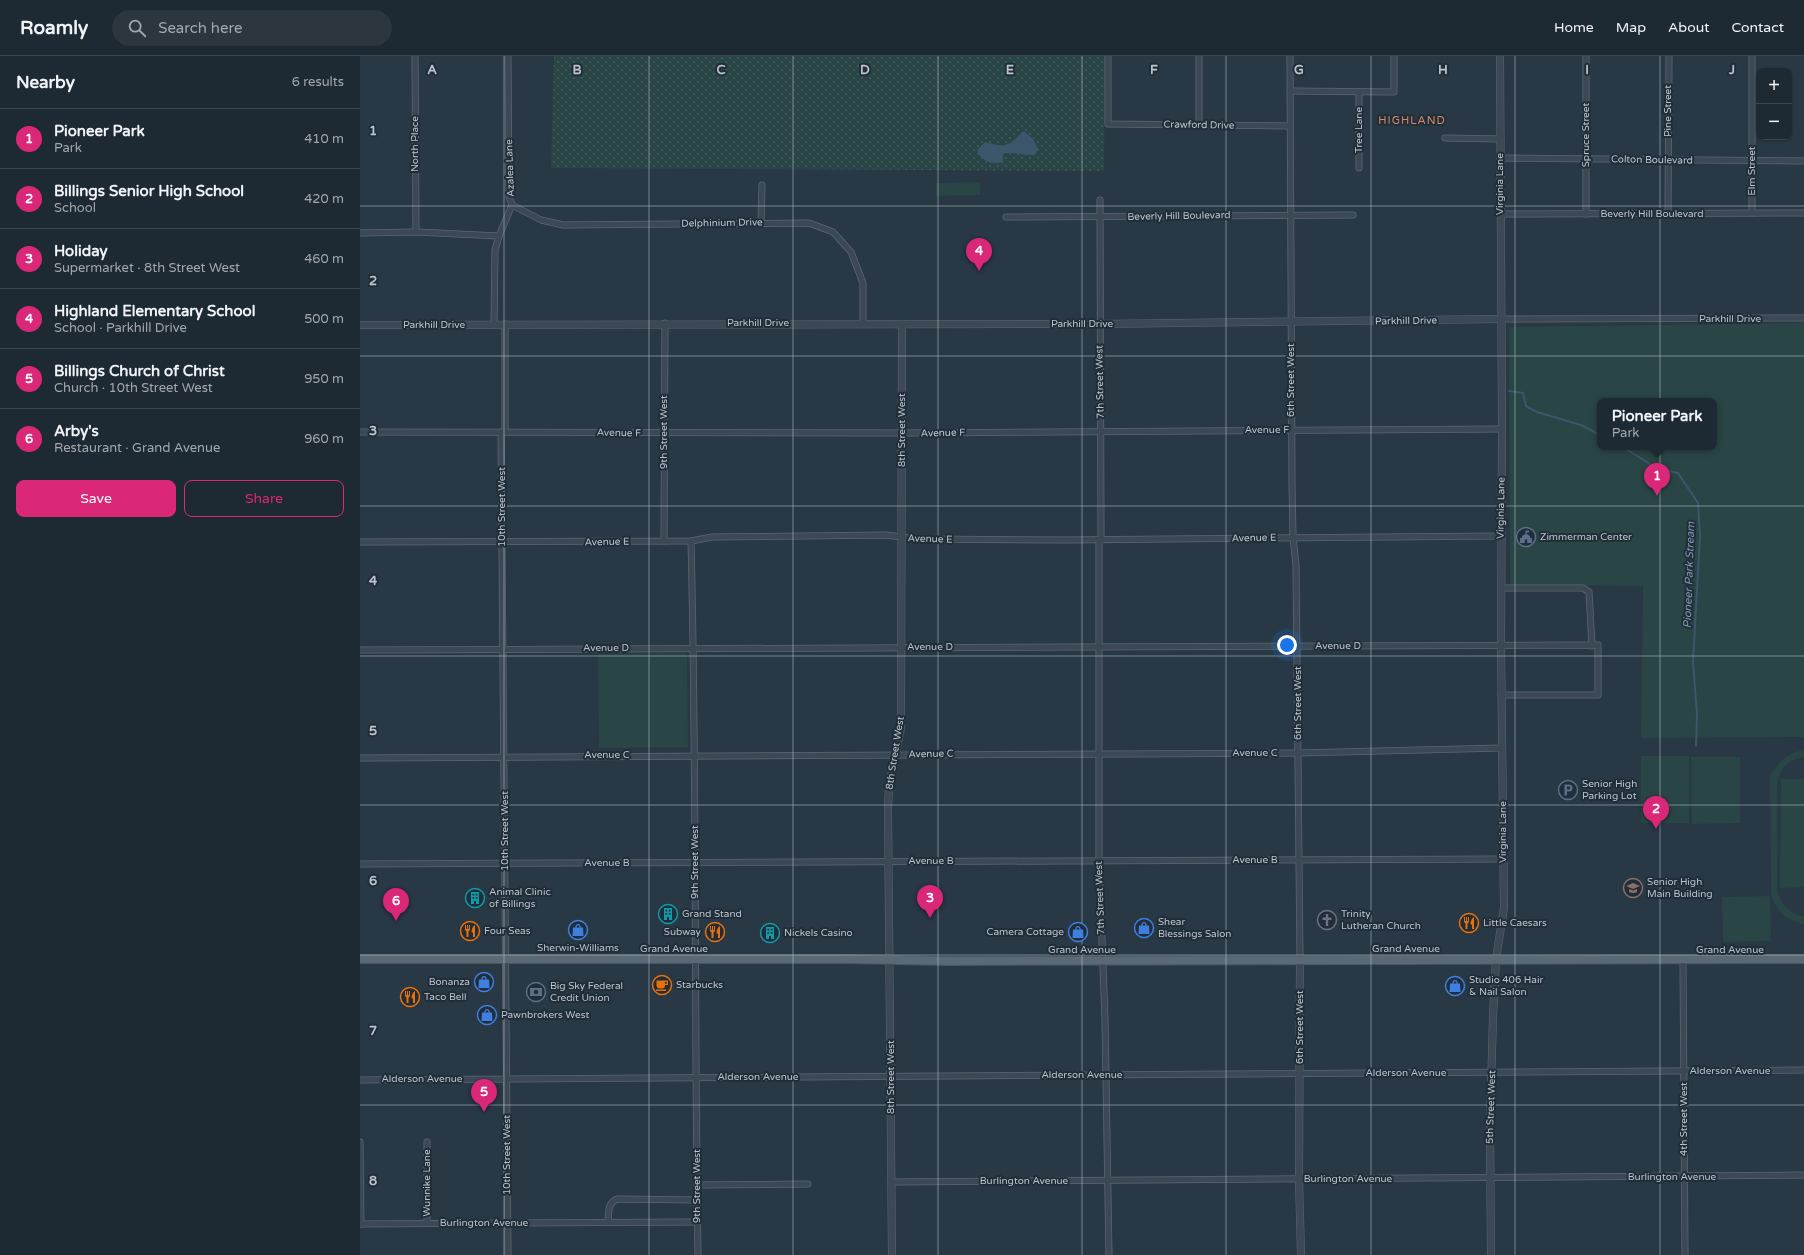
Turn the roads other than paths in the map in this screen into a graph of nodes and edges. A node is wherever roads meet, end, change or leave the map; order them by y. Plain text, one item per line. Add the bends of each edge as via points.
1 (415, 56) edge
2 (508, 56) edge
3 (1108, 56) edge
4 (1199, 56) edge
5 (1290, 56) edge
6 (1394, 56) edge
7 (1500, 56) edge
8 (1586, 56) edge
9 (1669, 56) edge
10 (1752, 56) edge
11 (1290, 91) junction
12 (1359, 92) junction
13 (1199, 124) junction
14 (1290, 126) junction
15 (1445, 138) dead end
16 (1500, 139) junction
17 (1500, 158) junction
18 (1586, 159) junction
19 (1668, 160) junction
20 (1752, 161) junction
21 (1804, 161) edge
22 (1359, 168) dead end
23 (762, 185) dead end
24 (1100, 200) dead end
25 (512, 205) junction
26 (1752, 213) junction
27 (1804, 213) edge
28 (1500, 214) junction
29 (1586, 214) junction
30 (1668, 214) junction
31 (1291, 215) junction
32 (1353, 215) dead end
33 (1006, 217) dead end
34 (1099, 217) junction
35 (761, 222) junction
36 (416, 232) junction
37 (360, 233) edge
38 (499, 236) junction
39 (1804, 318) edge
40 (1501, 319) junction
41 (665, 323) junction
42 (863, 323) junction
43 (1291, 323) junction
44 (494, 324) junction
45 (505, 324) junction
46 (902, 324) junction
47 (1099, 324) junction
48 (360, 325) edge
49 (1502, 429) junction
50 (1292, 430) junction
51 (1101, 431) junction
52 (360, 432) edge
53 (503, 432) junction
54 (664, 433) junction
55 (902, 434) junction
56 (1501, 536) junction
57 (1293, 537) junction
58 (902, 538) junction
59 (1100, 540) junction
60 (664, 541) junction
61 (691, 541) junction
62 (360, 542) edge
63 (502, 543) junction
64 (1501, 588) junction
65 (1298, 646) junction
66 (1501, 646) junction
67 (1595, 646) junction
68 (1098, 647) junction
69 (503, 648) junction
70 (693, 648) junction
71 (902, 648) junction
72 (360, 650) edge
73 (1501, 695) junction
74 (1502, 748) junction
75 (1098, 752) junction
76 (1298, 753) junction
77 (896, 754) junction
78 (695, 755) junction
79 (504, 756) junction
80 (360, 758) edge
81 (1299, 859) junction
82 (1503, 859) junction
83 (888, 861) junction
84 (1099, 861) junction
85 (695, 862) junction
86 (505, 863) junction
87 (360, 864) edge
88 (360, 958) edge
89 (506, 959) junction
90 (695, 959) junction
91 (1496, 959) junction
92 (1804, 959) edge
93 (888, 960) junction
94 (1102, 960) junction
95 (1300, 960) junction
96 (1683, 960) junction
97 (1804, 1070) edge
98 (1684, 1071) junction
99 (1493, 1072) junction
100 (1300, 1074) junction
101 (1106, 1075) junction
102 (891, 1076) junction
103 (696, 1078) junction
104 (507, 1079) junction
105 (360, 1080) edge
106 (360, 1142) edge
107 (427, 1142) dead end
108 (1804, 1175) edge
109 (1685, 1177) junction
110 (1490, 1178) junction
111 (1299, 1179) junction
112 (1108, 1180) junction
113 (892, 1182) junction
114 (808, 1184) dead end
115 (697, 1185) junction
116 (697, 1200) junction
117 (608, 1222) junction
118 (697, 1222) junction
119 (427, 1223) junction
120 (508, 1223) junction
121 (360, 1224) edge
122 (508, 1255) edge
123 (698, 1255) edge
124 (892, 1255) edge
125 (1109, 1255) edge
126 (1301, 1255) edge
127 (1491, 1255) edge
128 (1685, 1255) edge

1 - 36 street, North Place
2 - 25 street, Azalea Lane via 509,197
3 - 13 street, Crawford Drive via 1108,124
4 - 13 street
5 - 11 street, 6th Street West
6 - 12 street via 1394,92
7 - 16 street, Virginia Lane
8 - 18 street, Spruce Street
9 - 19 street, Pine Street
10 - 20 street, Elm Street
11 - 12 street
11 - 14 street, 6th Street West
12 - 22 street, Tree Lane
13 - 14 street, Crawford Drive
14 - 31 street, 6th Street West
15 - 16 street
16 - 17 street, Virginia Lane
17 - 18 street, Colton Boulevard
17 - 28 street, Virginia Lane
18 - 19 street, Colton Boulevard
18 - 29 street, Spruce Street
19 - 20 street, Colton Boulevard
19 - 30 street, Pine Street
20 - 21 street, Colton Boulevard
20 - 26 street, Elm Street
23 - 35 street
24 - 34 street, 7th Street West
25 - 35 street, Delphinium Drive via 541,220 563,225
25 - 38 street, Azalea Lane
26 - 27 street, Beverly Hill Boulevard
26 - 30 street, Beverly Hill Boulevard
28 - 29 street, Beverly Hill Boulevard
28 - 40 street, Virginia Lane
29 - 30 street, Beverly Hill Boulevard
31 - 32 street, Beverly Hill Boulevard
31 - 34 street, Beverly Hill Boulevard
31 - 43 street, 6th Street West
33 - 34 street, Beverly Hill Boulevard
34 - 47 street, 7th Street West
35 - 42 street, Delphinium Drive via 809,222 833,232 851,252 861,273
36 - 37 street
36 - 38 street
38 - 44 street, Azalea Lane via 495,250
39 - 40 street, Parkhill Drive
40 - 43 street, Parkhill Drive
40 - 49 street, Virginia Lane
41 - 42 street, Parkhill Drive
41 - 45 street, Parkhill Drive
41 - 54 street, 9th Street West
42 - 46 street, Parkhill Drive
43 - 47 street, Parkhill Drive
43 - 50 street, 6th Street West
44 - 45 street, Parkhill Drive
44 - 48 street, Parkhill Drive
45 - 53 street, 10th Street West
46 - 47 street, Parkhill Drive
46 - 55 street, 8th Street West
47 - 51 street, 7th Street West
49 - 50 street, Avenue F
49 - 56 street, Virginia Lane
50 - 51 street, Avenue F
50 - 57 street, 6th Street West
51 - 55 street, Avenue F
51 - 59 street, 7th Street West
52 - 53 street, Avenue F
53 - 54 street, Avenue F
53 - 63 street, 10th Street West
54 - 55 street, Avenue F
54 - 60 street, 9th Street West
55 - 58 street, 8th Street West
56 - 57 street, Avenue E
56 - 64 street, Virginia Lane
57 - 59 street, Avenue E
57 - 65 street, 6th Street West
58 - 59 street, Avenue E
58 - 61 street, Avenue E via 886,535 712,538
58 - 71 street, 8th Street West
59 - 68 street, 7th Street West
60 - 61 street, Avenue E
60 - 63 street, Avenue E
61 - 70 street, 9th Street West
62 - 63 street, Avenue E
63 - 69 street, 10th Street West
64 - 66 street, Virginia Lane
64 - 67 street via 1583,588 1589,592
65 - 66 street, Avenue D
65 - 68 street, Avenue D
65 - 76 street, 6th Street West
66 - 67 street, Avenue D
66 - 73 street, Virginia Lane
67 - 73 street via 1598,694
68 - 71 street, Avenue D
68 - 75 street, 7th Street West
69 - 70 street, Avenue D
69 - 72 street, Avenue D
69 - 79 street, 10th Street West
70 - 71 street, Avenue D
70 - 78 street, 9th Street West
71 - 77 street, 8th Street West via 901,728
73 - 74 street, Virginia Lane
74 - 76 street, Avenue C
74 - 82 street, Virginia Lane
75 - 76 street, Avenue C
75 - 77 street, Avenue C
75 - 84 street, 7th Street West
76 - 81 street, 6th Street West
77 - 78 street, Avenue C
77 - 83 street, 8th Street West via 889,786
78 - 79 street, Avenue C
78 - 85 street, 9th Street West
79 - 80 street, Avenue C
79 - 86 street, 10th Street West
81 - 82 street, Avenue B
81 - 84 street, Avenue B
81 - 95 street, 6th Street West
82 - 91 street, Virginia Lane via 1504,908
83 - 84 street, Avenue B
83 - 85 street, Avenue B
83 - 93 street, 8th Street West
84 - 94 street, 7th Street West
85 - 86 street, Avenue B
85 - 90 street, 9th Street West
86 - 87 street, Avenue B
86 - 89 street, 10th Street West
88 - 89 main road, Grand Avenue
89 - 90 main road, Grand Avenue
89 - 104 street, 10th Street West
90 - 93 main road, Grand Avenue
90 - 103 street, 9th Street West
91 - 95 main road, Grand Avenue
91 - 96 main road, Grand Avenue
91 - 99 street, 5th Street West
92 - 96 main road, Grand Avenue
93 - 94 main road, Grand Avenue
93 - 102 street, 8th Street West via 891,972
94 - 95 main road, Grand Avenue
94 - 101 street, 7th Street West
95 - 100 street, 6th Street West
96 - 98 street, 4th Street West
97 - 98 street, Alderson Avenue
98 - 99 street, Alderson Avenue
98 - 109 street, 4th Street West
99 - 100 street, Alderson Avenue
99 - 110 street, 5th Street West
100 - 101 street, Alderson Avenue
100 - 111 street, 6th Street West
101 - 102 street, Alderson Avenue
101 - 112 street, 7th Street West
102 - 103 street, Alderson Avenue
102 - 113 street, 8th Street West
103 - 104 street, Alderson Avenue
103 - 115 street, 9th Street West
104 - 105 street, Alderson Avenue
104 - 120 street, 10th Street West
106 - 121 street
107 - 119 street, Wunnike Lane
108 - 109 street, Burlington Avenue
109 - 110 street, Burlington Avenue
109 - 128 street, 4th Street West
110 - 111 street, Burlington Avenue
110 - 127 street, 5th Street West
111 - 112 street, Burlington Avenue
111 - 126 street, 6th Street West
112 - 113 street, Burlington Avenue
112 - 125 street, 7th Street West
113 - 124 street, 8th Street West
114 - 115 street
115 - 116 street, 9th Street West
116 - 117 street via 617,1199 609,1206
116 - 118 street, 9th Street West
117 - 118 street, Burlington Avenue
117 - 120 street, Burlington Avenue
118 - 123 street, 9th Street West
119 - 120 street, Burlington Avenue
119 - 121 street, Burlington Avenue
120 - 122 street, 10th Street West

